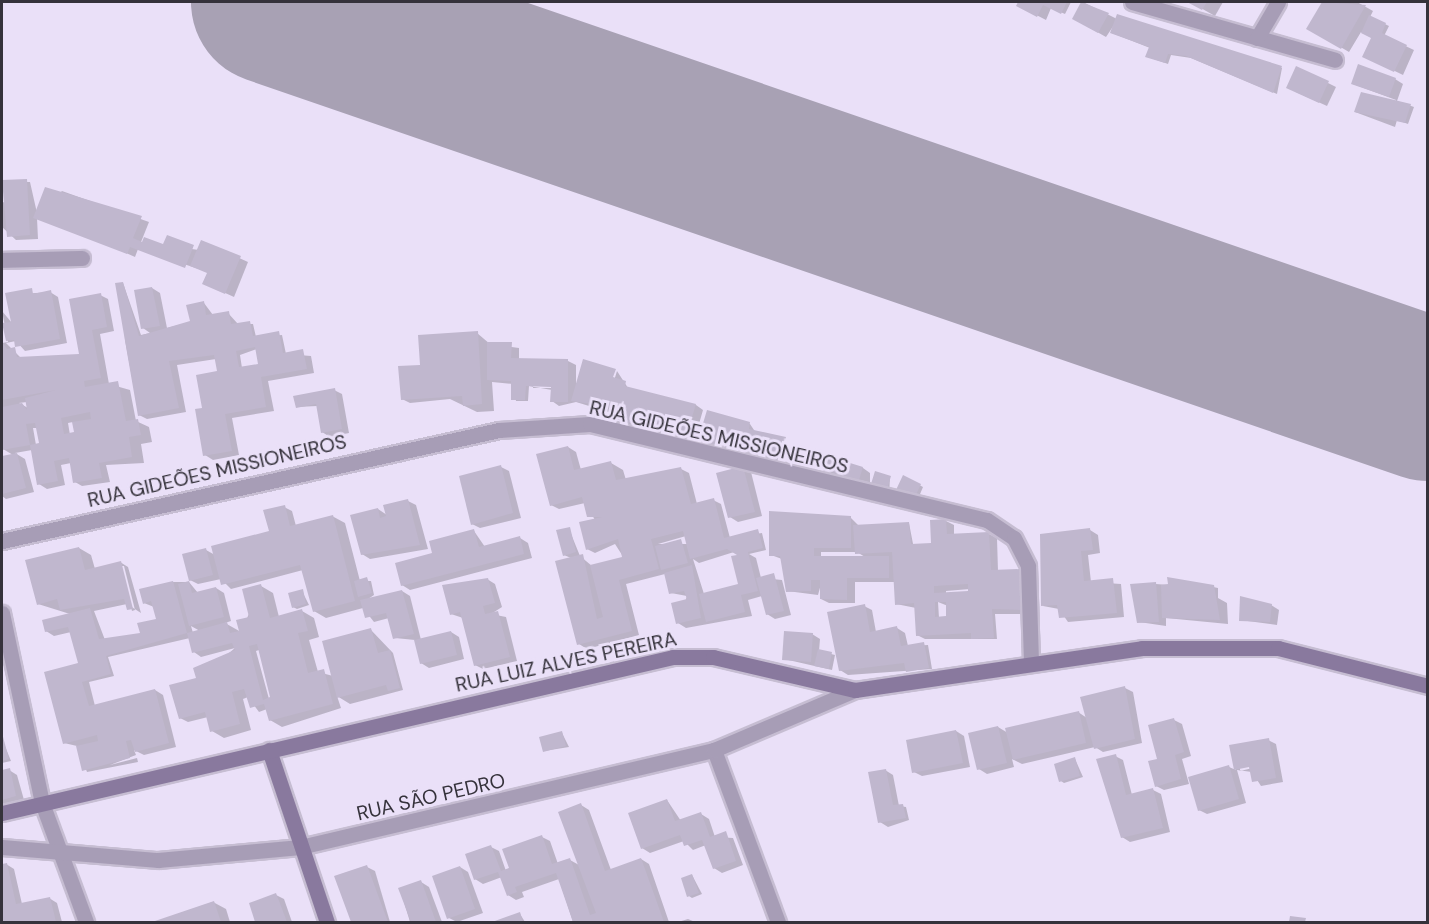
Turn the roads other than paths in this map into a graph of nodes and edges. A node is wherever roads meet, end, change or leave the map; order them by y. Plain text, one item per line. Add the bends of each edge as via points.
1 (1132, 2) edge
2 (1278, 2) edge
3 (1257, 38) junction
4 (1335, 60) dead end
5 (82, 258) dead end
6 (2, 260) edge
7 (2, 541) edge
8 (2, 614) edge
9 (1031, 664) junction
10 (1428, 686) edge
11 (855, 690) junction
12 (269, 750) junction
13 (714, 750) junction
14 (42, 802) junction
15 (2, 813) edge
16 (2, 847) edge
17 (300, 847) junction
18 (64, 855) junction
19 (86, 922) edge
20 (327, 922) edge
21 (778, 922) edge

1 - 3 street
2 - 3 street
3 - 4 street
5 - 6 street
7 - 9 street, RUA GIDEÕES MISSIONEIROS via 499,430 590,424 987,520 1014,538 1028,566
8 - 14 street
9 - 10 street, RUA LUIZ ALVES PEREIRA via 1142,648 1278,648
9 - 11 street, RUA LUIZ ALVES PEREIRA
11 - 12 street, RUA LUIZ ALVES PEREIRA via 713,657 673,657
11 - 13 street, RUA SÃO PEDRO
12 - 14 street, RUA LUIZ ALVES PEREIRA
12 - 17 street
13 - 17 street, RUA SÃO PEDRO
13 - 21 street
14 - 15 street, RUA LUIZ ALVES PEREIRA
14 - 18 street
16 - 18 street, RUA SÃO PEDRO
17 - 18 street, RUA SÃO PEDRO via 158,860
17 - 20 street
18 - 19 street

